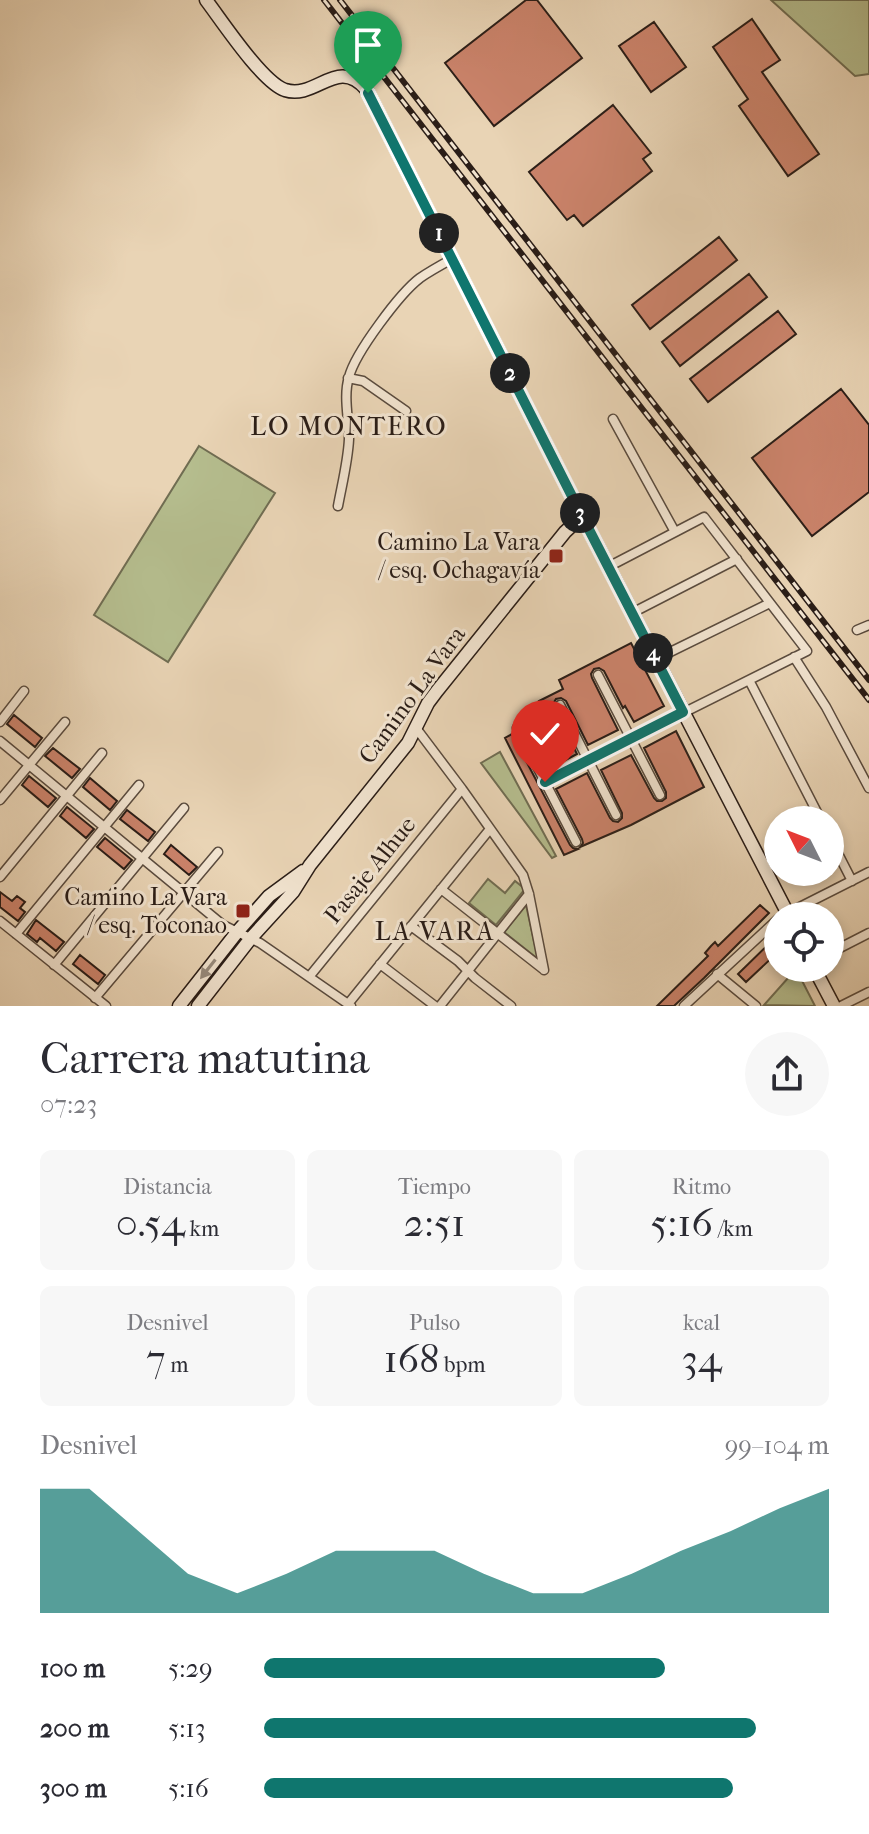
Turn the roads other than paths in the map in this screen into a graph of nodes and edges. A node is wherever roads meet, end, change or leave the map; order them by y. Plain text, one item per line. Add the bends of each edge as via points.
1 (206, 0) edge
2 (452, 259) junction
3 (348, 378) junction
4 (406, 411) dead end
5 (613, 419) dead end
6 (338, 506) dead end
7 (582, 516) junction
8 (675, 532) junction
9 (737, 559) junction
10 (608, 567) junction
11 (770, 603) junction
12 (632, 613) junction
13 (869, 625) edge
14 (857, 630) dead end
15 (794, 657) junction
16 (656, 659) junction
17 (598, 675) dead end
18 (749, 680) junction
19 (24, 691) dead end
20 (560, 705) dead end
21 (683, 712) junction
22 (0, 722) edge
23 (65, 722) dead end
24 (416, 728) junction
25 (517, 728) dead end
26 (631, 739) junction
27 (0, 741) edge
28 (102, 753) dead end
29 (588, 760) junction
30 (29, 765) junction
31 (545, 782) junction
32 (139, 785) dead end
33 (869, 788) edge
34 (462, 789) junction
35 (660, 795) dead end
36 (66, 796) junction
37 (0, 800) edge
38 (814, 806) edge
39 (184, 808) dead end
40 (616, 815) dead end
41 (104, 827) junction
42 (490, 829) junction
43 (576, 842) dead end
44 (218, 852) dead end
45 (142, 859) junction
46 (310, 865) junction
47 (844, 865) edge
48 (869, 872) edge
49 (0, 877) edge
50 (852, 881) junction
51 (441, 889) junction
52 (184, 893) junction
53 (529, 894) junction
54 (777, 902) edge
55 (811, 902) edge
56 (0, 921) edge
57 (411, 926) junction
58 (238, 931) junction
59 (497, 933) junction
60 (764, 933) edge
61 (869, 933) edge
62 (16, 934) junction
63 (251, 938) junction
64 (844, 946) edge
65 (380, 964) junction
66 (54, 965) junction
67 (468, 971) junction
68 (717, 974) junction
69 (309, 977) junction
70 (821, 982) edge
71 (869, 992) edge
72 (95, 998) junction
73 (349, 1005) edge
74 (106, 1006) edge
75 (179, 1006) edge
76 (198, 1006) edge
77 (438, 1006) edge
78 (511, 1006) edge
79 (684, 1006) edge
80 (756, 1006) edge
81 (834, 1006) edge
82 (841, 1006) edge

1 - 2 main road via 261,71 281,88 304,90 340,76 363,85
2 - 3 street via 409,287
2 - 7 main road
3 - 4 street via 363,381
3 - 6 street via 349,442
5 - 8 street
7 - 10 main road
7 - 24 main road, Camino La Vara via 437,691
8 - 9 street via 704,517
8 - 10 street
9 - 11 street
9 - 12 street
10 - 12 main road
11 - 15 street via 807,651
11 - 16 street
12 - 16 main road
13 - 14 street
15 - 18 street
15 - 33 street
16 - 21 main road
17 - 26 street
18 - 21 street
18 - 38 street
19 - 22 street
20 - 29 street
21 - 26 street
21 - 54 main road
23 - 30 street
24 - 34 street
24 - 46 main road, Camino La Vara
25 - 31 street
26 - 29 street
26 - 35 street
27 - 30 street
28 - 36 street
29 - 31 street
29 - 40 street
30 - 36 street
30 - 37 street
31 - 43 street
32 - 41 street
34 - 42 street
34 - 69 street, Pasaje Alhue
36 - 41 street
36 - 49 street
39 - 45 street
41 - 45 street
41 - 62 street
42 - 51 street
42 - 53 street via 523,875
44 - 52 street
45 - 52 street
45 - 66 street
46 - 58 main road, Camino La Vara via 269,896
46 - 63 main road, Camino La Vara
47 - 50 street
48 - 50 street
50 - 55 street
51 - 57 street
51 - 59 street
52 - 58 street
52 - 72 street
53 - 59 street
53 - 59 street via 544,970
56 - 62 street
57 - 65 street
57 - 67 street
58 - 63 street
58 -> 75 main road, Camino La Vara
59 - 67 street
60 - 68 street
61 - 64 street
62 - 66 street
63 - 69 street
63 - 76 main road, Camino La Vara
65 - 73 street
65 - 77 street
66 - 72 street
67 - 77 street
67 - 78 street
68 - 79 street
68 - 80 street
69 - 73 street
70 - 81 main road
71 - 82 street
72 - 74 street

